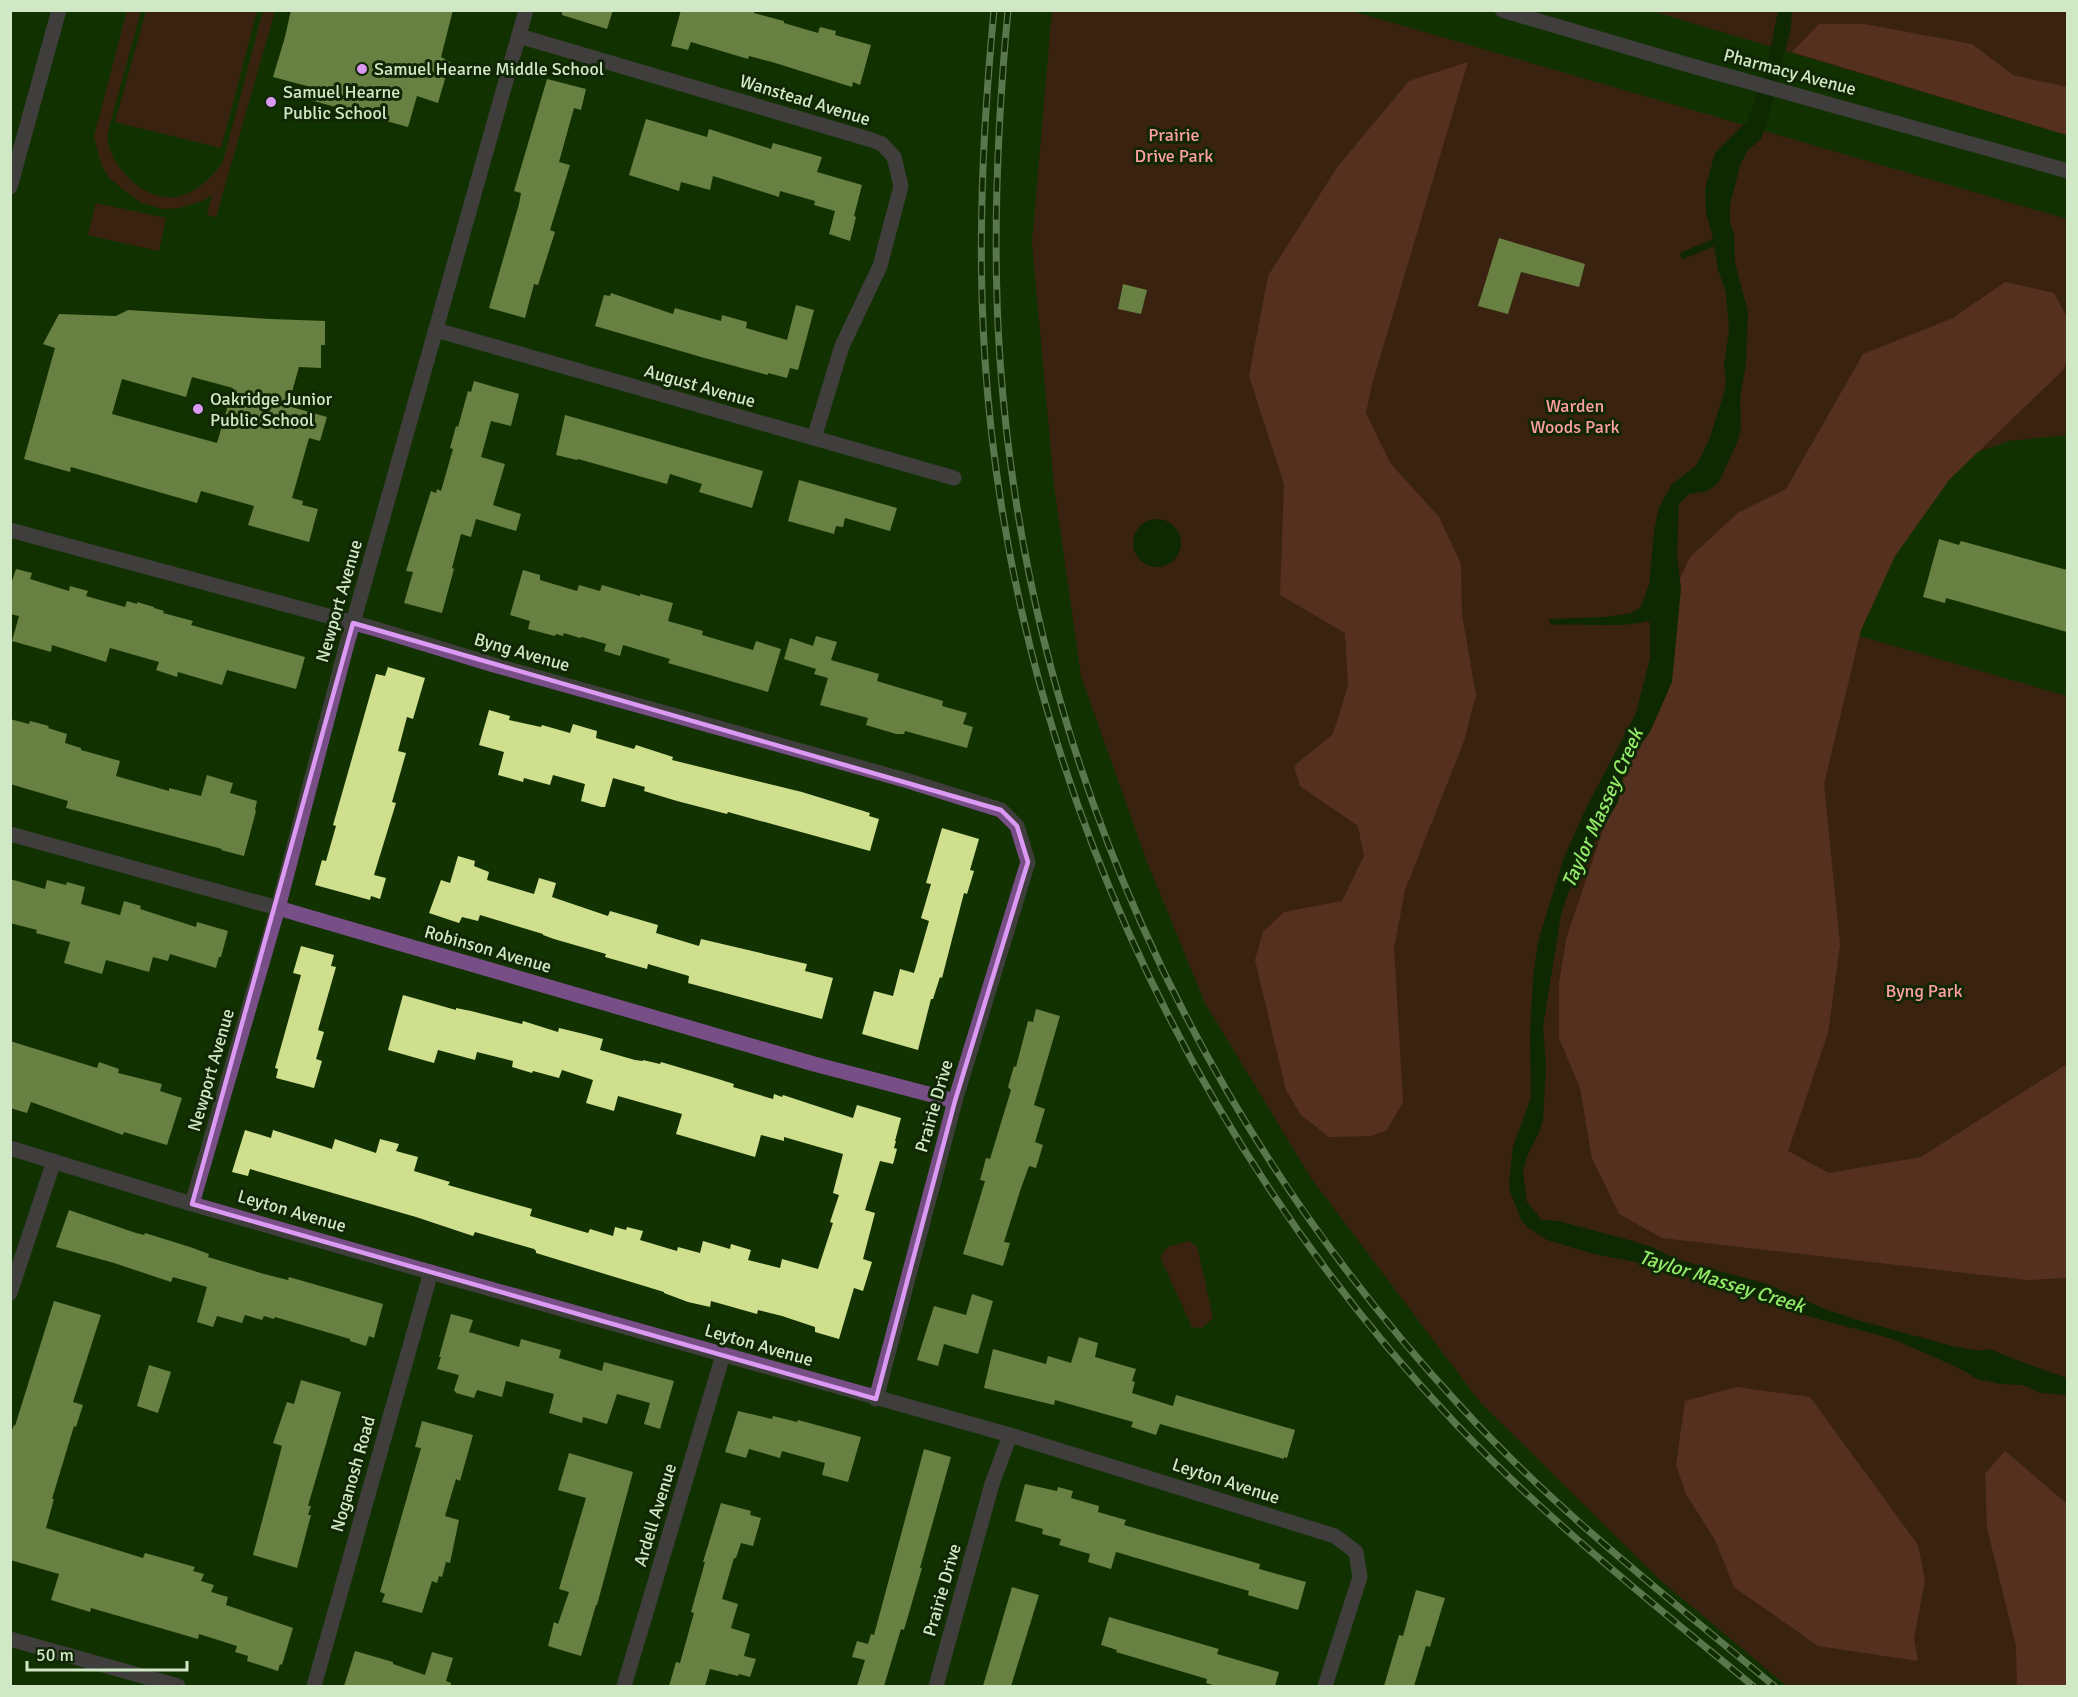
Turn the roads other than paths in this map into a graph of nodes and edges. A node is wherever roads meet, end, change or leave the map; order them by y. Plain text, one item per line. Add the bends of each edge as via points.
1 (59, 10) edge
2 (526, 10) edge
3 (1502, 10) edge
4 (519, 36) junction
5 (2067, 171) edge
6 (10, 187) edge
7 (436, 330) junction
8 (814, 438) junction
9 (954, 478) dead end
10 (10, 530) edge
11 (353, 623) junction
12 (1017, 826) joint
13 (10, 834) edge
14 (278, 908) junction
15 (955, 1101) junction
16 (10, 1148) edge
17 (54, 1161) junction
18 (192, 1204) junction
19 (431, 1272) junction
20 (10, 1293) edge
21 (723, 1355) junction
22 (876, 1399) junction
23 (1010, 1435) junction
24 (10, 1639) edge
25 (178, 1686) edge
26 (314, 1686) edge
27 (624, 1686) edge
28 (936, 1686) edge
29 (1325, 1686) edge

1 - 6 street
2 - 4 street, Newport Avenue
3 - 5 street, Pharmacy Avenue
4 - 7 street, Newport Avenue
4 - 8 street, Wanstead Avenue via 872,140 894,157 901,186 880,266 842,346
7 - 8 street, August Avenue
7 - 11 street, Newport Avenue
8 - 9 street, August Avenue
10 - 11 street, Byng Avenue
11 - 12 street, Byng Avenue via 905,780 1001,810
11 - 14 street, Newport Avenue
12 - 15 street, Prairie Drive via 1028,862
13 - 14 street, Robinson Avenue
14 - 15 street, Robinson Avenue via 814,1064
14 - 18 street, Newport Avenue
15 - 22 street, Prairie Drive
16 - 17 street, Leyton Avenue
17 - 18 street, Leyton Avenue
17 - 20 street
18 - 19 street, Leyton Avenue
19 - 21 street, Leyton Avenue
19 - 26 street, Noganosh Road
21 - 22 street, Leyton Avenue
21 - 27 street, Ardell Avenue
22 - 23 street, Leyton Avenue
23 - 28 street, Prairie Drive via 992,1484
23 - 29 street, Leyton Avenue via 1335,1536 1356,1552 1360,1577
24 - 25 street

